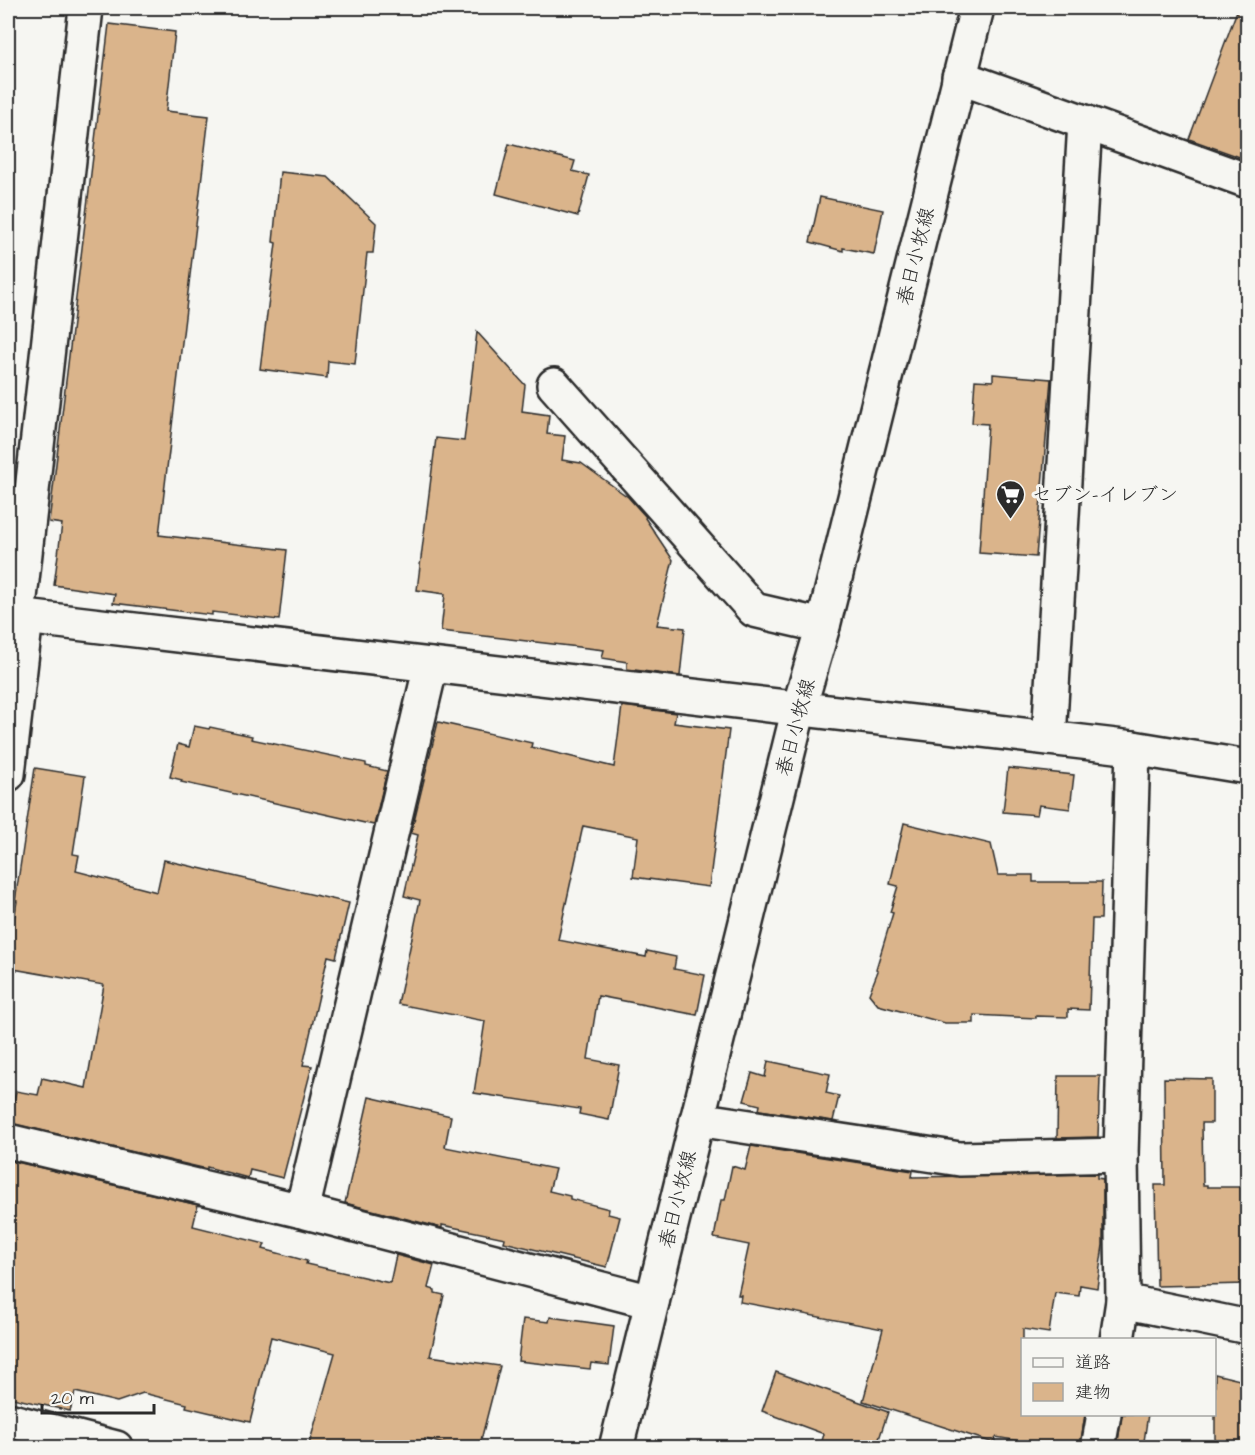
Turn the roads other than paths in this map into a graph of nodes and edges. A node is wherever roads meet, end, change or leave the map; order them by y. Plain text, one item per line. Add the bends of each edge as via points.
1 (86, 8) edge
2 (977, 8) edge
3 (959, 77) junction
4 (1085, 122) junction
5 (1248, 181) edge
6 (554, 385) dead end
7 (17, 616) edge
8 (823, 626) junction
9 (431, 665) junction
10 (799, 708) junction
11 (1049, 738) junction
12 (1133, 748) junction
13 (1248, 767) edge
14 (8, 774) edge
15 (697, 1119) junction
16 (8, 1141) edge
17 (1121, 1155) junction
18 (302, 1211) junction
19 (1123, 1301) junction
20 (652, 1302) junction
21 (1248, 1328) edge
22 (1116, 1338) edge
23 (1104, 1416) edge
24 (8, 1420) edge
25 (116, 1448) edge
26 (616, 1448) edge
27 (1098, 1448) edge

1 - 7 street
2 - 3 street, 春日小牧線
3 - 4 street
3 - 8 street, 春日小牧線
4 - 5 street
4 - 11 street
6 - 8 street via 754,610
7 - 9 street
7 - 14 street
8 - 10 street, 春日小牧線
9 - 10 street
9 - 18 street
10 - 11 street
10 - 15 street, 春日小牧線
11 - 12 street
12 - 13 street
12 - 17 street
15 - 17 street via 960,1159
15 - 20 street, 春日小牧線
16 - 18 street
17 - 19 street
18 - 20 street
19 - 21 street
19 - 22 street
20 - 26 street, 春日小牧線
23 - 27 street
24 - 25 street

